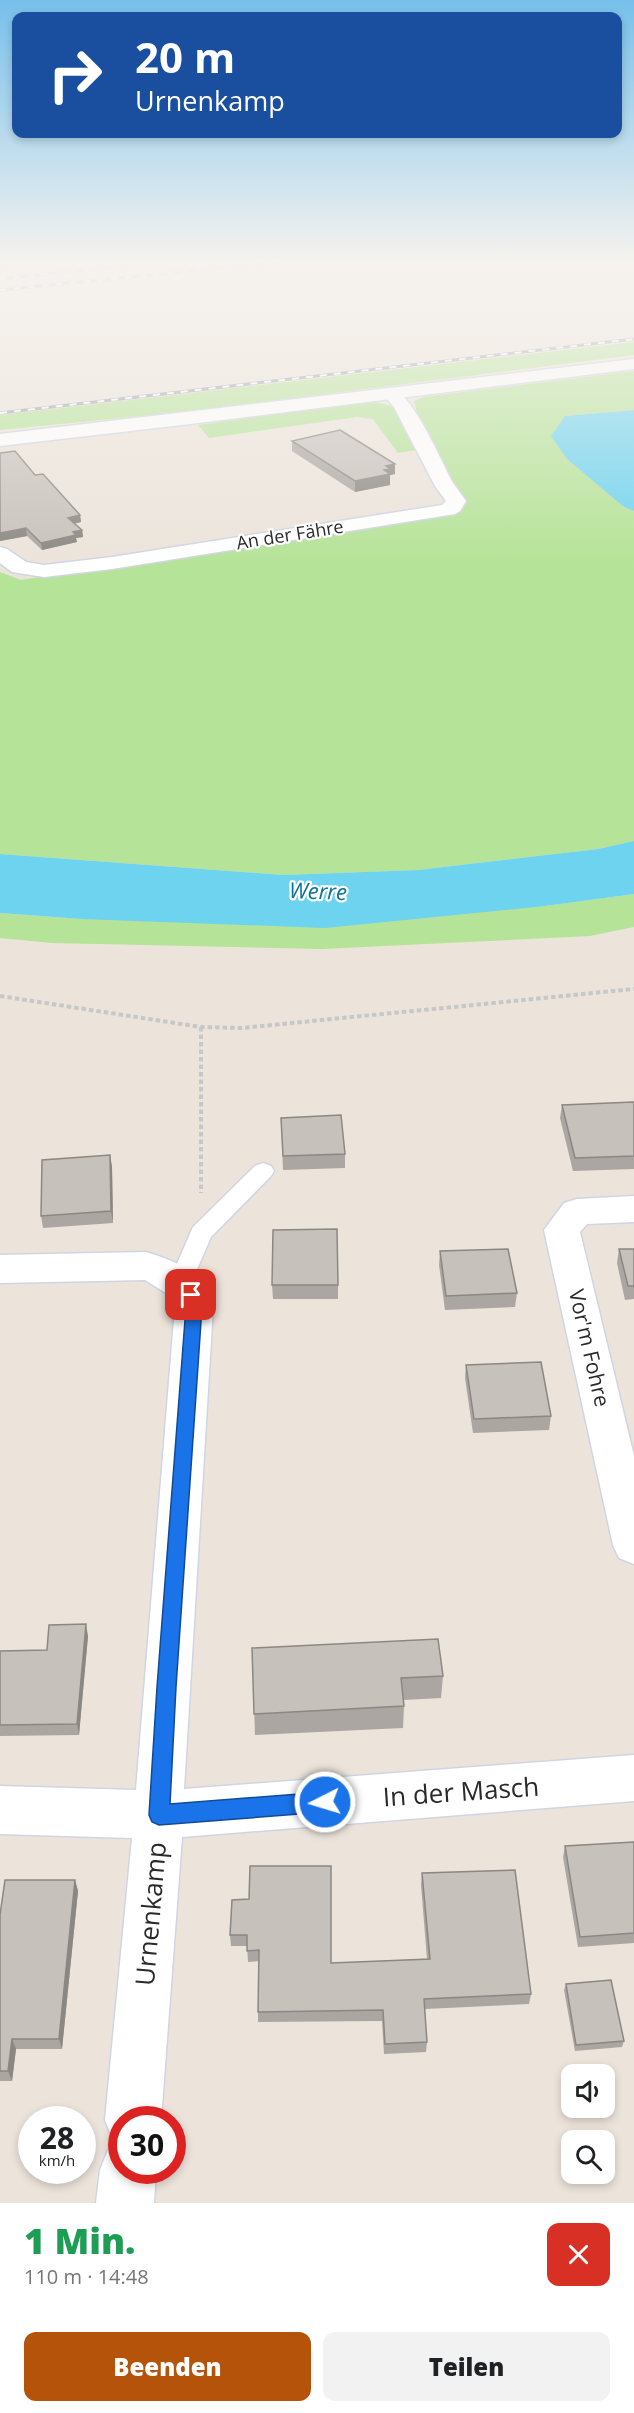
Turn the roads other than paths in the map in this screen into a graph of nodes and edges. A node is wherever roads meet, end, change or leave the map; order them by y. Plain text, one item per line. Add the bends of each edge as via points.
1 (634, 364) edge
2 (392, 394) junction
3 (0, 440) edge
4 (2, 556) edge
5 (263, 1172) dead end
6 (634, 1209) edge
7 (0, 1269) edge
8 (181, 1282) junction
9 (634, 1545) edge
10 (634, 1778) edge
11 (0, 1810) edge
12 (159, 1815) junction
13 (134, 2106) edge
14 (127, 2184) edge
15 (125, 2203) edge

1 - 2 street
2 - 3 street
2 - 4 street, An der Fähre via 453,494 456,501 448,510 44,571 20,567
5 - 8 lane via 201,1233
6 - 9 street, Vor'm Fohre via 577,1212 562,1230
7 - 8 street via 146,1266
8 - 12 street, Urnenkamp via 194,1307
10 - 12 street, In der Masch
11 - 12 street, In der Masch
12 - 13 street, Urnenkamp
14 - 15 street

